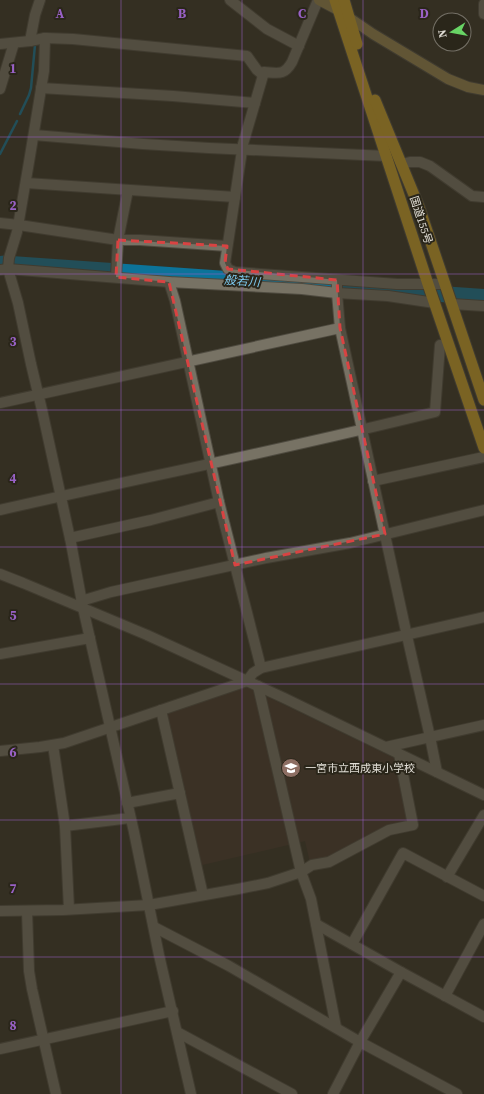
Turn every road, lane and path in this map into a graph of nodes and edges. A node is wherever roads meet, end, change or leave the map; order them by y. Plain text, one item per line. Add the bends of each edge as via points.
1 (40, 0) edge
2 (230, 0) edge
3 (318, 0) edge
4 (344, 0) edge
5 (484, 4) edge
6 (337, 5) edge
7 (484, 14) edge
8 (349, 17) junction
9 (45, 38) junction
10 (30, 41) junction
11 (14, 43) junction
12 (0, 44) edge
13 (299, 46) junction
14 (263, 75) junction
15 (41, 88) junction
16 (0, 89) edge
17 (484, 90) edge
18 (255, 103) junction
19 (34, 135) junction
20 (242, 149) junction
21 (386, 156) junction
22 (402, 164) junction
23 (26, 183) junction
24 (128, 190) junction
25 (235, 197) junction
26 (484, 197) edge
27 (0, 223) edge
28 (18, 225) junction
29 (118, 240) junction
30 (227, 246) junction
31 (6, 263) edge
32 (116, 273) junction
33 (169, 282) junction
34 (429, 286) junction
35 (337, 287) junction
36 (448, 294) junction
37 (434, 301) junction
38 (484, 306) edge
39 (340, 328) junction
40 (440, 346) dead end
41 (189, 361) junction
42 (38, 394) junction
43 (484, 400) edge
44 (0, 403) edge
45 (362, 430) junction
46 (484, 448) edge
47 (484, 457) edge
48 (211, 464) junction
49 (373, 481) junction
50 (61, 496) junction
51 (219, 502) junction
52 (0, 510) edge
53 (484, 510) edge
54 (385, 534) junction
55 (70, 538) junction
56 (234, 565) junction
57 (0, 574) edge
58 (82, 604) junction
59 (484, 618) edge
60 (407, 636) junction
61 (90, 638) junction
62 (0, 654) edge
63 (261, 668) junction
64 (247, 681) junction
65 (258, 686) junction
66 (162, 710) junction
67 (484, 725) edge
68 (110, 727) junction
69 (430, 738) junction
70 (53, 745) junction
71 (386, 748) junction
72 (0, 751) edge
73 (399, 754) junction
74 (437, 772) junction
75 (180, 793) junction
76 (484, 795) edge
77 (127, 803) junction
78 (484, 815) edge
79 (130, 818) junction
80 (65, 826) junction
81 (301, 872) junction
82 (447, 877) junction
83 (203, 895) junction
84 (484, 896) edge
85 (149, 905) junction
86 (69, 910) junction
87 (0, 911) edge
88 (27, 911) junction
89 (316, 924) junction
90 (484, 924) edge
91 (154, 927) junction
92 (352, 944) junction
93 (401, 972) junction
94 (445, 996) junction
95 (173, 1011) junction
96 (484, 1017) edge
97 (336, 1027) junction
98 (177, 1032) junction
99 (44, 1040) junction
100 (360, 1042) junction
101 (0, 1049) edge
102 (56, 1094) edge
103 (191, 1094) edge
104 (292, 1094) edge
105 (333, 1094) edge
106 (457, 1094) edge

1 - 10 street
2 - 13 street via 267,29
3 - 6 main road
3 - 13 street
4 - 8 highway, 国道155号
5 - 7 street
6 - 8 main road
6 - 21 highway, 国道155号
8 - 17 main road via 448,79
8 - 22 highway, 国道155号 via 366,76
9 - 10 street
9 - 14 street via 247,56
9 - 15 street
10 - 11 street
11 - 12 street
11 - 16 street
13 - 14 street via 288,70 282,73 264,72
14 - 18 street
15 - 18 street
15 - 19 street
18 - 20 street
19 - 20 street
19 - 23 street
20 - 21 street
20 - 25 street
21 - 34 highway, 国道155号
22 - 26 street via 420,162 430,166 472,196
22 - 36 highway, 国道155号
23 - 24 street
23 - 28 street
24 - 25 street
24 - 29 street
25 - 30 street
27 - 28 street
28 - 29 street
28 - 31 street
29 - 30 street
29 - 32 street
30 - 35 street via 225,263 228,269 236,272
31 - 32 street
31 - 42 street via 18,303
32 - 33 street
33 - 35 street via 302,289
33 - 41 street
34 - 35 street via 397,284
34 - 36 street
34 - 37 highway, 国道155号
35 - 37 street
35 - 39 street
36 - 38 street
36 - 43 highway, 国道155号
37 - 46 highway, 国道155号
39 - 41 street
39 - 45 street
40 - 45 street via 435,412
41 - 42 street
41 - 48 street
42 - 44 street
42 - 50 street
45 - 48 street
45 - 49 street
47 - 49 street
48 - 50 street
48 - 51 street
49 - 54 street
50 - 52 street
50 - 55 street
51 - 55 street
51 - 56 street
53 - 54 street
54 - 56 street
54 - 60 street
55 - 58 street
56 - 58 street via 111,592
56 - 63 street
57 - 58 street
58 - 61 street
58 - 64 street
59 - 60 street
60 - 63 street
60 - 69 street
61 - 62 street
61 - 68 street
63 - 64 street
64 - 65 street
64 - 66 street
65 - 71 street
65 - 81 street
66 - 68 street
66 - 75 street
67 - 69 street
68 - 70 street
68 - 77 street
69 - 71 street
69 - 74 street
70 - 72 street
70 - 80 street
71 - 73 street
73 - 74 street
73 - 81 street via 413,825 389,830 329,862 312,865
74 - 76 street
75 - 77 street
75 - 83 street
77 - 79 street
78 - 82 street
79 - 80 street
79 - 85 street
80 - 86 street
81 - 83 street via 268,883
81 - 89 street via 311,899
82 - 84 street
82 - 92 street via 403,853
83 - 85 street
85 - 86 street
85 - 91 street
86 - 88 street
87 - 88 street
88 - 99 street via 28,971
89 - 92 street
89 - 97 street
90 - 94 street
91 - 95 street
91 - 97 street
92 - 93 street
93 - 94 street
93 - 100 street
94 - 96 street
95 - 98 street
95 - 99 street
97 - 100 street
98 - 103 street
98 - 104 street
99 - 101 street
99 - 102 street
100 - 105 street
100 - 106 street

